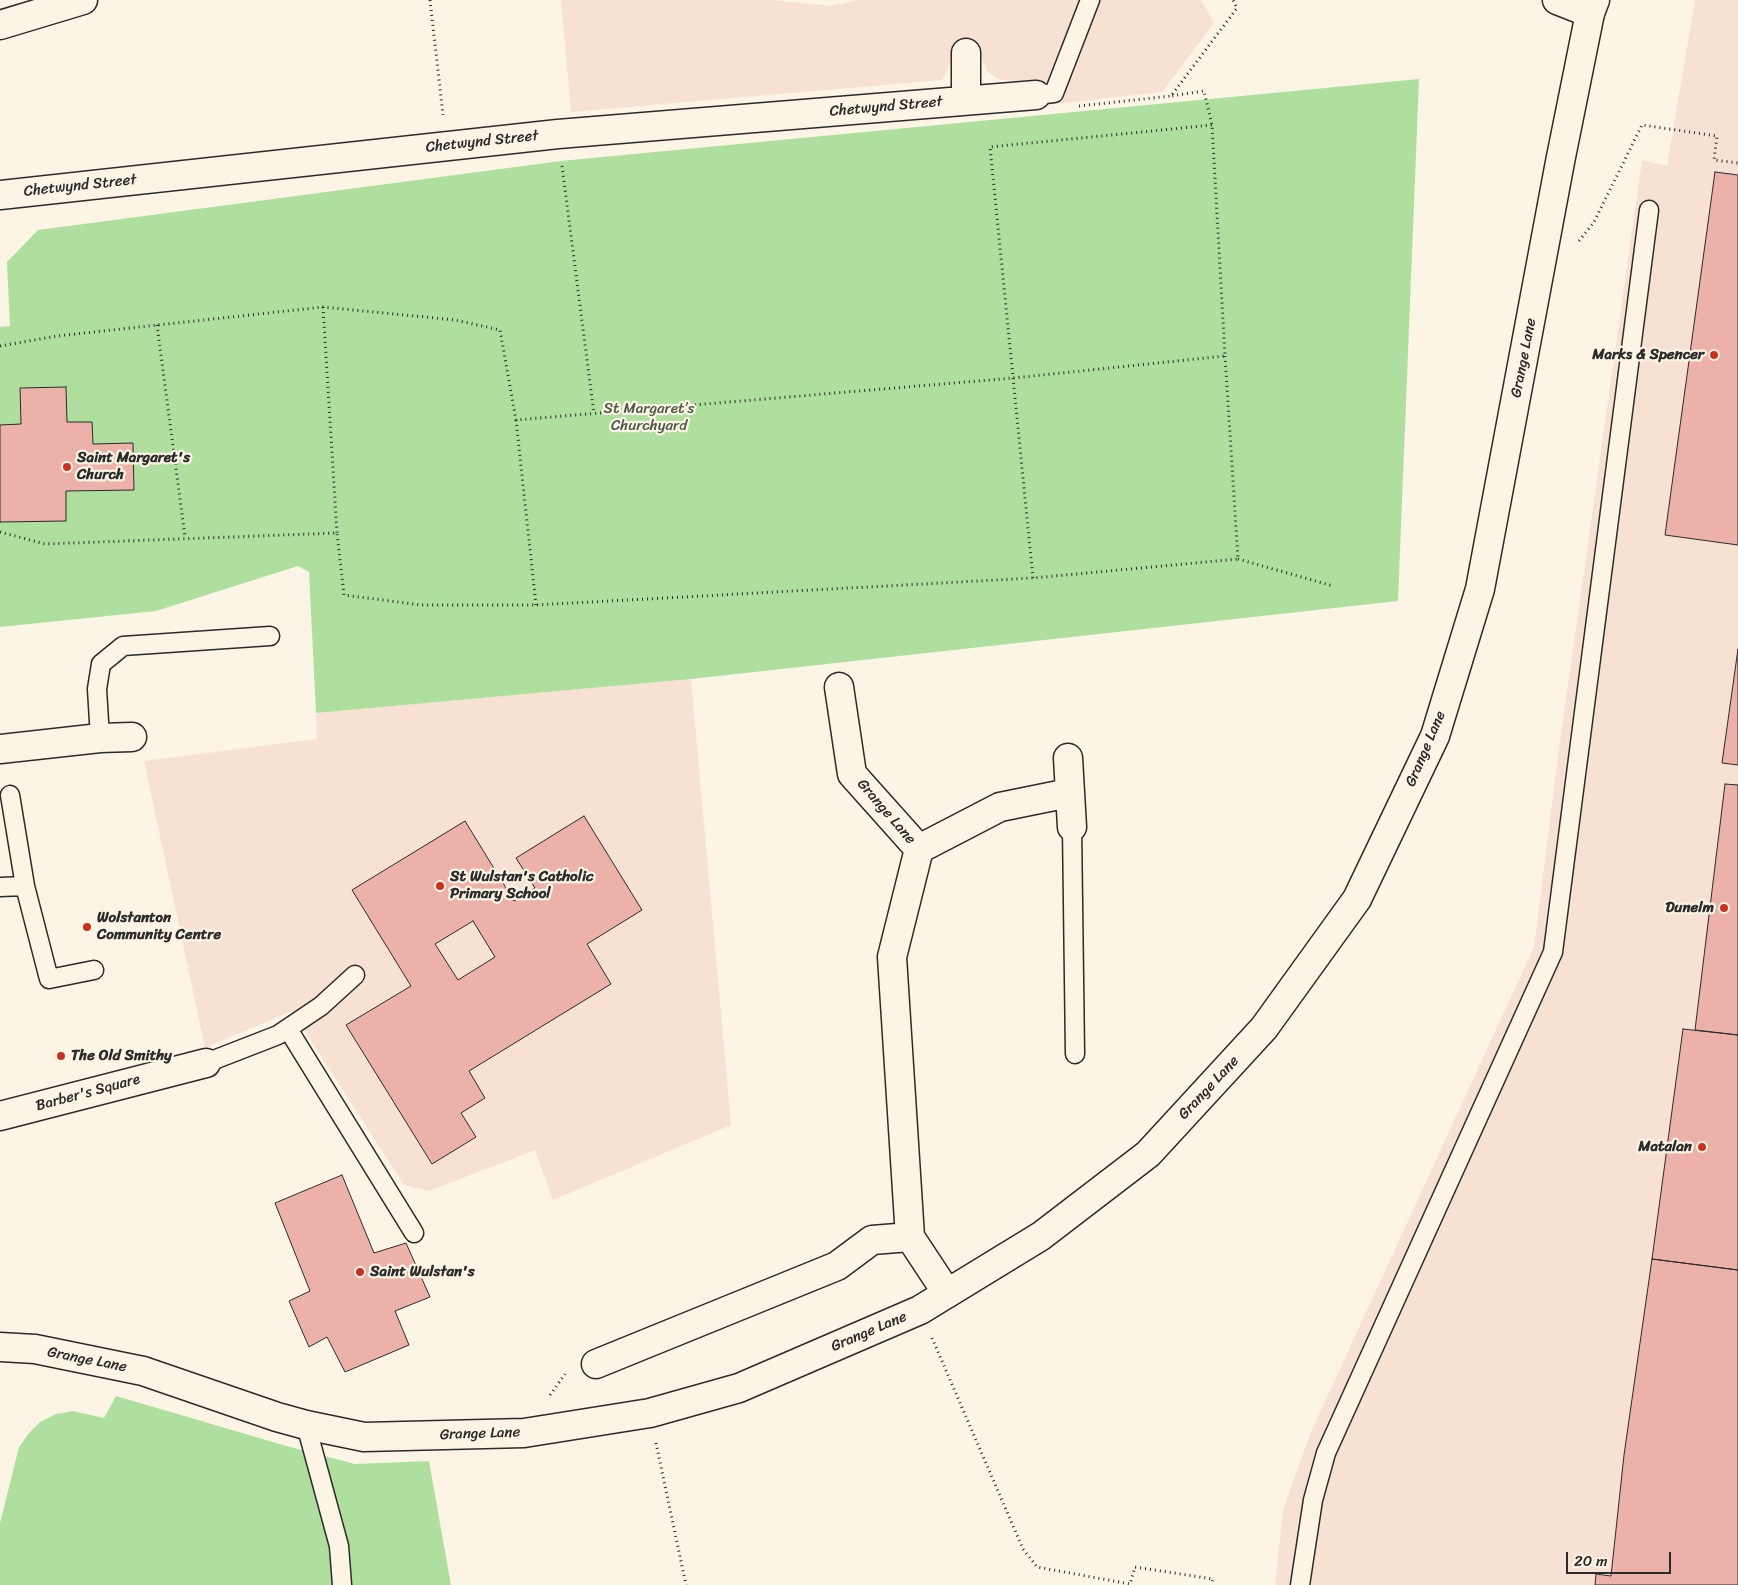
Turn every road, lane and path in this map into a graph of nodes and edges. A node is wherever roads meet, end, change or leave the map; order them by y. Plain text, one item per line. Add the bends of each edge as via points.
1 (83, 0) edge
2 (430, 0) edge
3 (1090, 0) edge
4 (1233, 0) edge
5 (1557, 0) edge
6 (1592, 6) edge
7 (0, 25) edge
8 (966, 53) dead end
9 (1036, 95) joint
10 (1171, 96) junction
11 (966, 100) junction
12 (1077, 106) dead end
13 (1212, 125) junction
14 (558, 134) junction
15 (447, 145) junction
16 (1738, 163) edge
17 (0, 195) edge
18 (1649, 210) dead end
19 (1541, 265) junction
20 (323, 307) junction
21 (157, 325) junction
22 (0, 346) edge
23 (1225, 356) junction
24 (1013, 378) junction
25 (594, 414) junction
26 (516, 420) junction
27 (0, 532) edge
28 (337, 533) junction
29 (185, 538) junction
30 (1238, 559) junction
31 (1034, 578) junction
32 (1333, 586) dead end
33 (536, 605) junction
34 (270, 636) dead end
35 (838, 687) dead end
36 (132, 737) dead end
37 (100, 738) junction
38 (0, 749) edge
39 (1068, 758) dead end
40 (1070, 793) junction
41 (10, 795) dead end
42 (1072, 827) joint
43 (919, 849) junction
44 (25, 886) junction
45 (0, 887) edge
46 (94, 970) dead end
47 (355, 975) dead end
48 (288, 1029) junction
49 (1075, 1054) dead end
50 (206, 1063) joint
51 (0, 1116) edge
52 (414, 1233) dead end
53 (910, 1238) junction
54 (947, 1293) junction
55 (920, 1310) junction
56 (0, 1347) edge
57 (596, 1364) joint
58 (650, 1413) junction
59 (306, 1425) junction
60 (524, 1433) junction
61 (342, 1585) edge
62 (686, 1585) edge
63 (1211, 1585) edge
64 (1300, 1585) edge

1 - 7 main road
2 - 15 path
3 - 9 lane via 1054,93
4 - 10 path via 1237,8
5 - 6 main road
6 - 19 main road, Grange Lane
8 - 11 main road
9 - 11 main road, Chetwynd Street
10 - 12 path
10 - 13 path via 1204,91
11 - 14 main road, Chetwynd Street
13 - 23 path
13 - 24 path via 990,147
14 - 15 main road, Chetwynd Street
14 - 25 path
15 - 17 main road, Chetwynd Street
16 - 19 path via 1714,160 1717,136 1642,125 1594,222 1571,251
18 - 64 lane via 1553,952 1326,1453 1313,1500
19 - 54 main road, Grange Lane via 1480,589 1435,736 1357,899 1264,1028 1148,1154 1041,1236
20 - 21 path
20 - 26 path via 455,320 500,330
20 - 28 path
21 - 22 path
21 - 29 path
23 - 24 path
23 - 30 path
24 - 25 path
24 - 31 path
25 - 26 path
26 - 33 path
27 - 29 path via 45,544
28 - 29 path
28 - 33 path via 344,595 420,605
30 - 31 path
30 - 32 path
31 - 33 path
34 - 37 lane via 123,646 102,664 97,689
35 - 43 main road, Grange Lane via 852,774
36 - 37 main road
37 - 38 main road
39 - 40 main road
40 - 42 main road
40 - 43 main road, Grange Lane via 1000,807
41 - 44 lane
42 - 49 lane
43 - 53 main road, Grange Lane via 892,957
44 - 45 lane
44 - 46 lane via 50,979
47 - 48 lane via 322,1006
48 - 50 lane
48 - 52 lane
50 - 51 main road, Barber's Square
53 - 54 main road
53 - 57 main road via 872,1240 837,1266
54 - 55 main road, Grange Lane
55 - 58 main road, Grange Lane via 739,1388
55 - 63 path via 1023,1549 1037,1567 1130,1584 1135,1566 1213,1579
56 - 59 main road, Grange Lane via 35,1350 143,1371
57 - 60 path via 571,1365
58 - 60 main road, Grange Lane
58 - 62 path
59 - 60 main road, Grange Lane via 364,1437
59 - 61 lane via 338,1546

